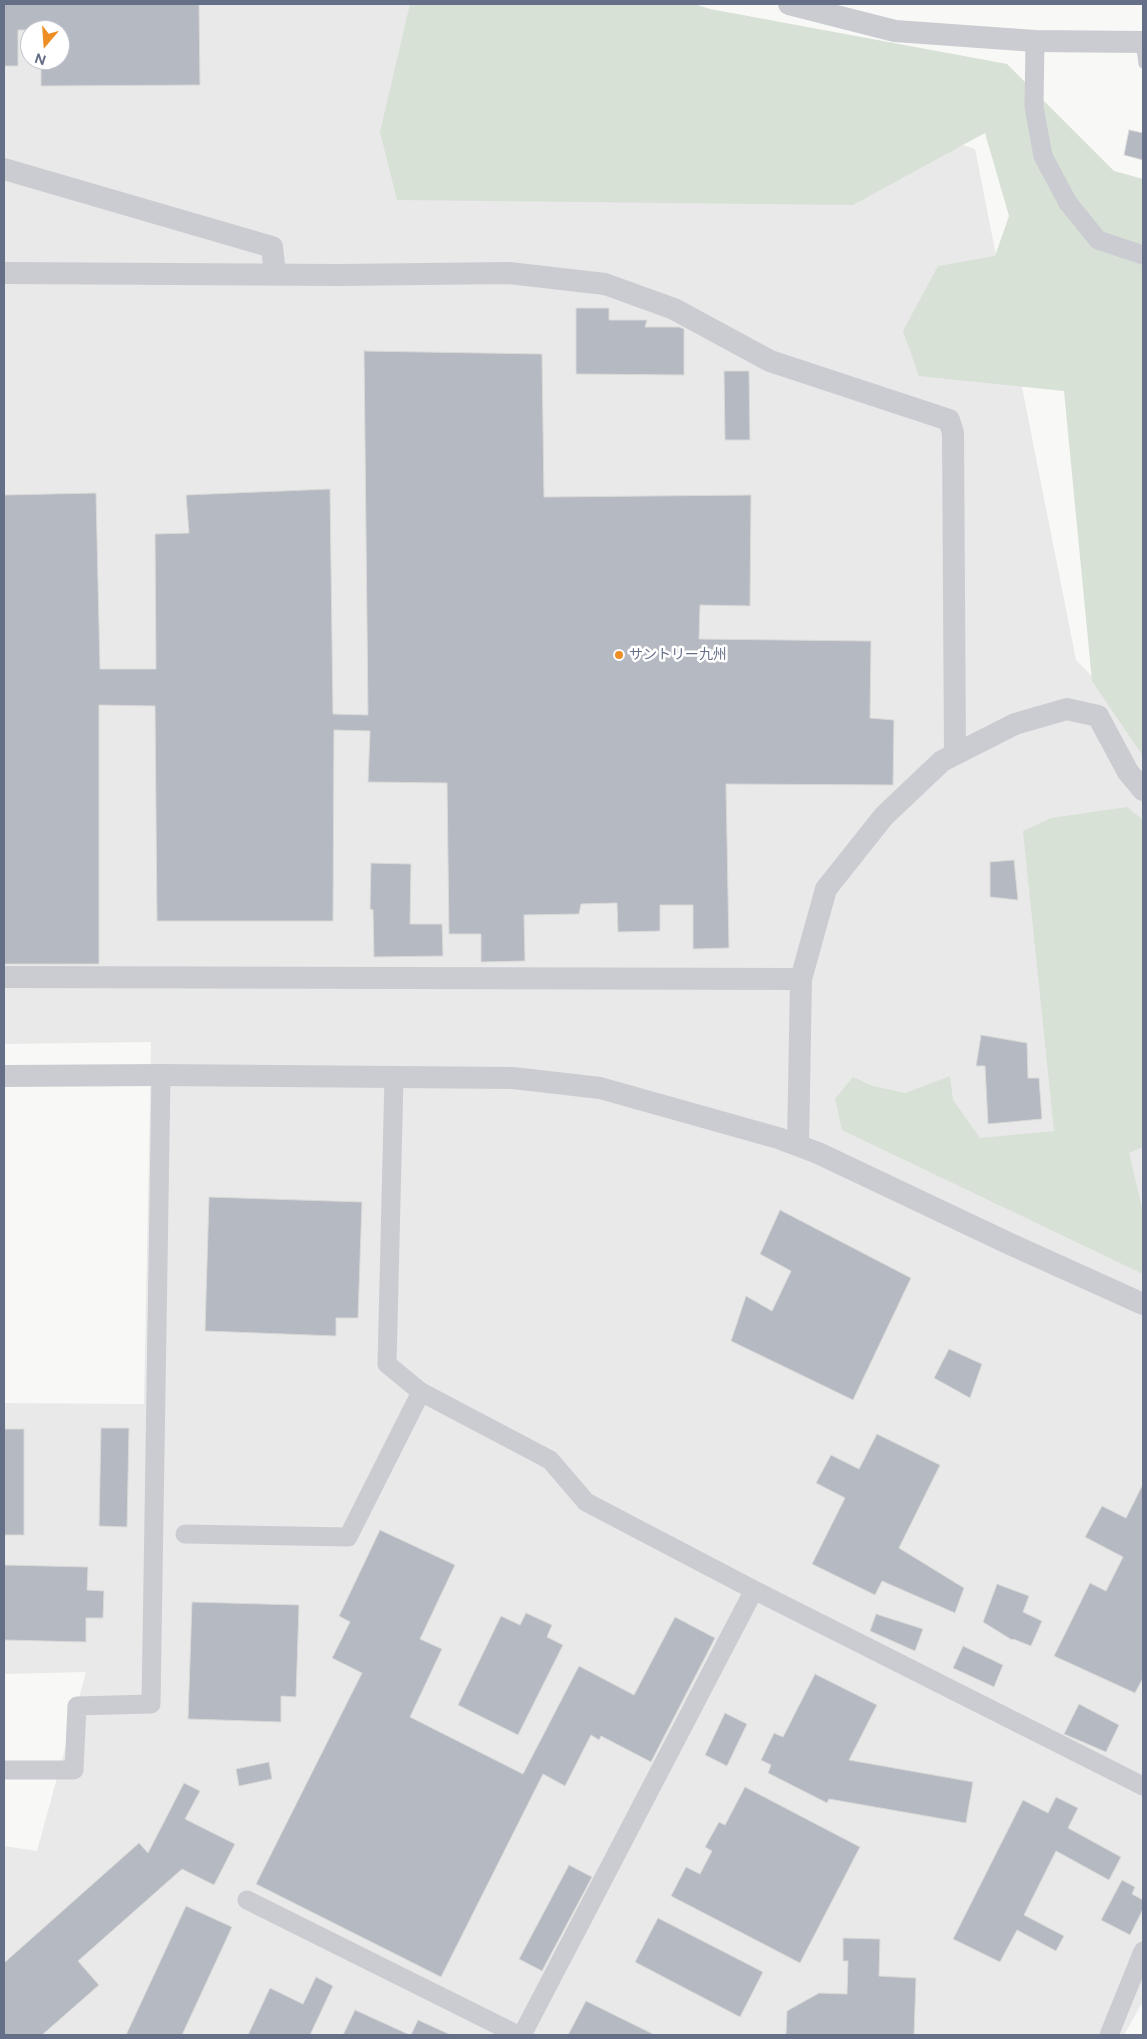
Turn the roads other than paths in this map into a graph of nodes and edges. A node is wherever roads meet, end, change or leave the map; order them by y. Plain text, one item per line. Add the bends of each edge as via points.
1 (790, 4) edge
2 (1035, 41) junction
3 (1142, 42) edge
4 (1143, 64) edge
5 (4, 169) edge
6 (1143, 255) edge
7 (4, 273) edge
8 (275, 274) junction
9 (955, 754) junction
10 (1143, 790) edge
11 (4, 977) edge
12 (800, 979) junction
13 (161, 1075) junction
14 (4, 1076) edge
15 (394, 1077) junction
16 (798, 1145) junction
17 (1143, 1304) edge
18 (421, 1392) junction
19 (185, 1534) dead end
20 (754, 1590) junction
21 (4, 1770) edge
22 (1143, 1786) edge
23 (247, 1900) dead end
24 (1143, 1950) edge
25 (520, 2035) edge
26 (1109, 2035) edge

1 - 2 street via 895,31
2 - 3 street
2 - 6 street via 1034,106 1043,156 1068,203 1098,240
3 - 4 lane
5 - 8 street via 272,247
7 - 8 street
8 - 9 street via 509,273 605,284 674,309 770,361 949,420 953,433
9 - 10 street via 1015,724 1067,709 1098,716 1128,772
9 - 12 street via 942,761 884,816 826,889
11 - 12 street
12 - 16 street
13 - 14 street
13 - 15 street
13 - 21 street via 151,1704 77,1706 74,1770
15 - 16 street via 513,1078 600,1088
15 - 18 street via 387,1364
16 - 17 street
18 - 19 street via 348,1537
18 - 20 street via 550,1460 586,1502
20 - 22 street
20 - 25 street
23 - 25 street
24 - 26 street

